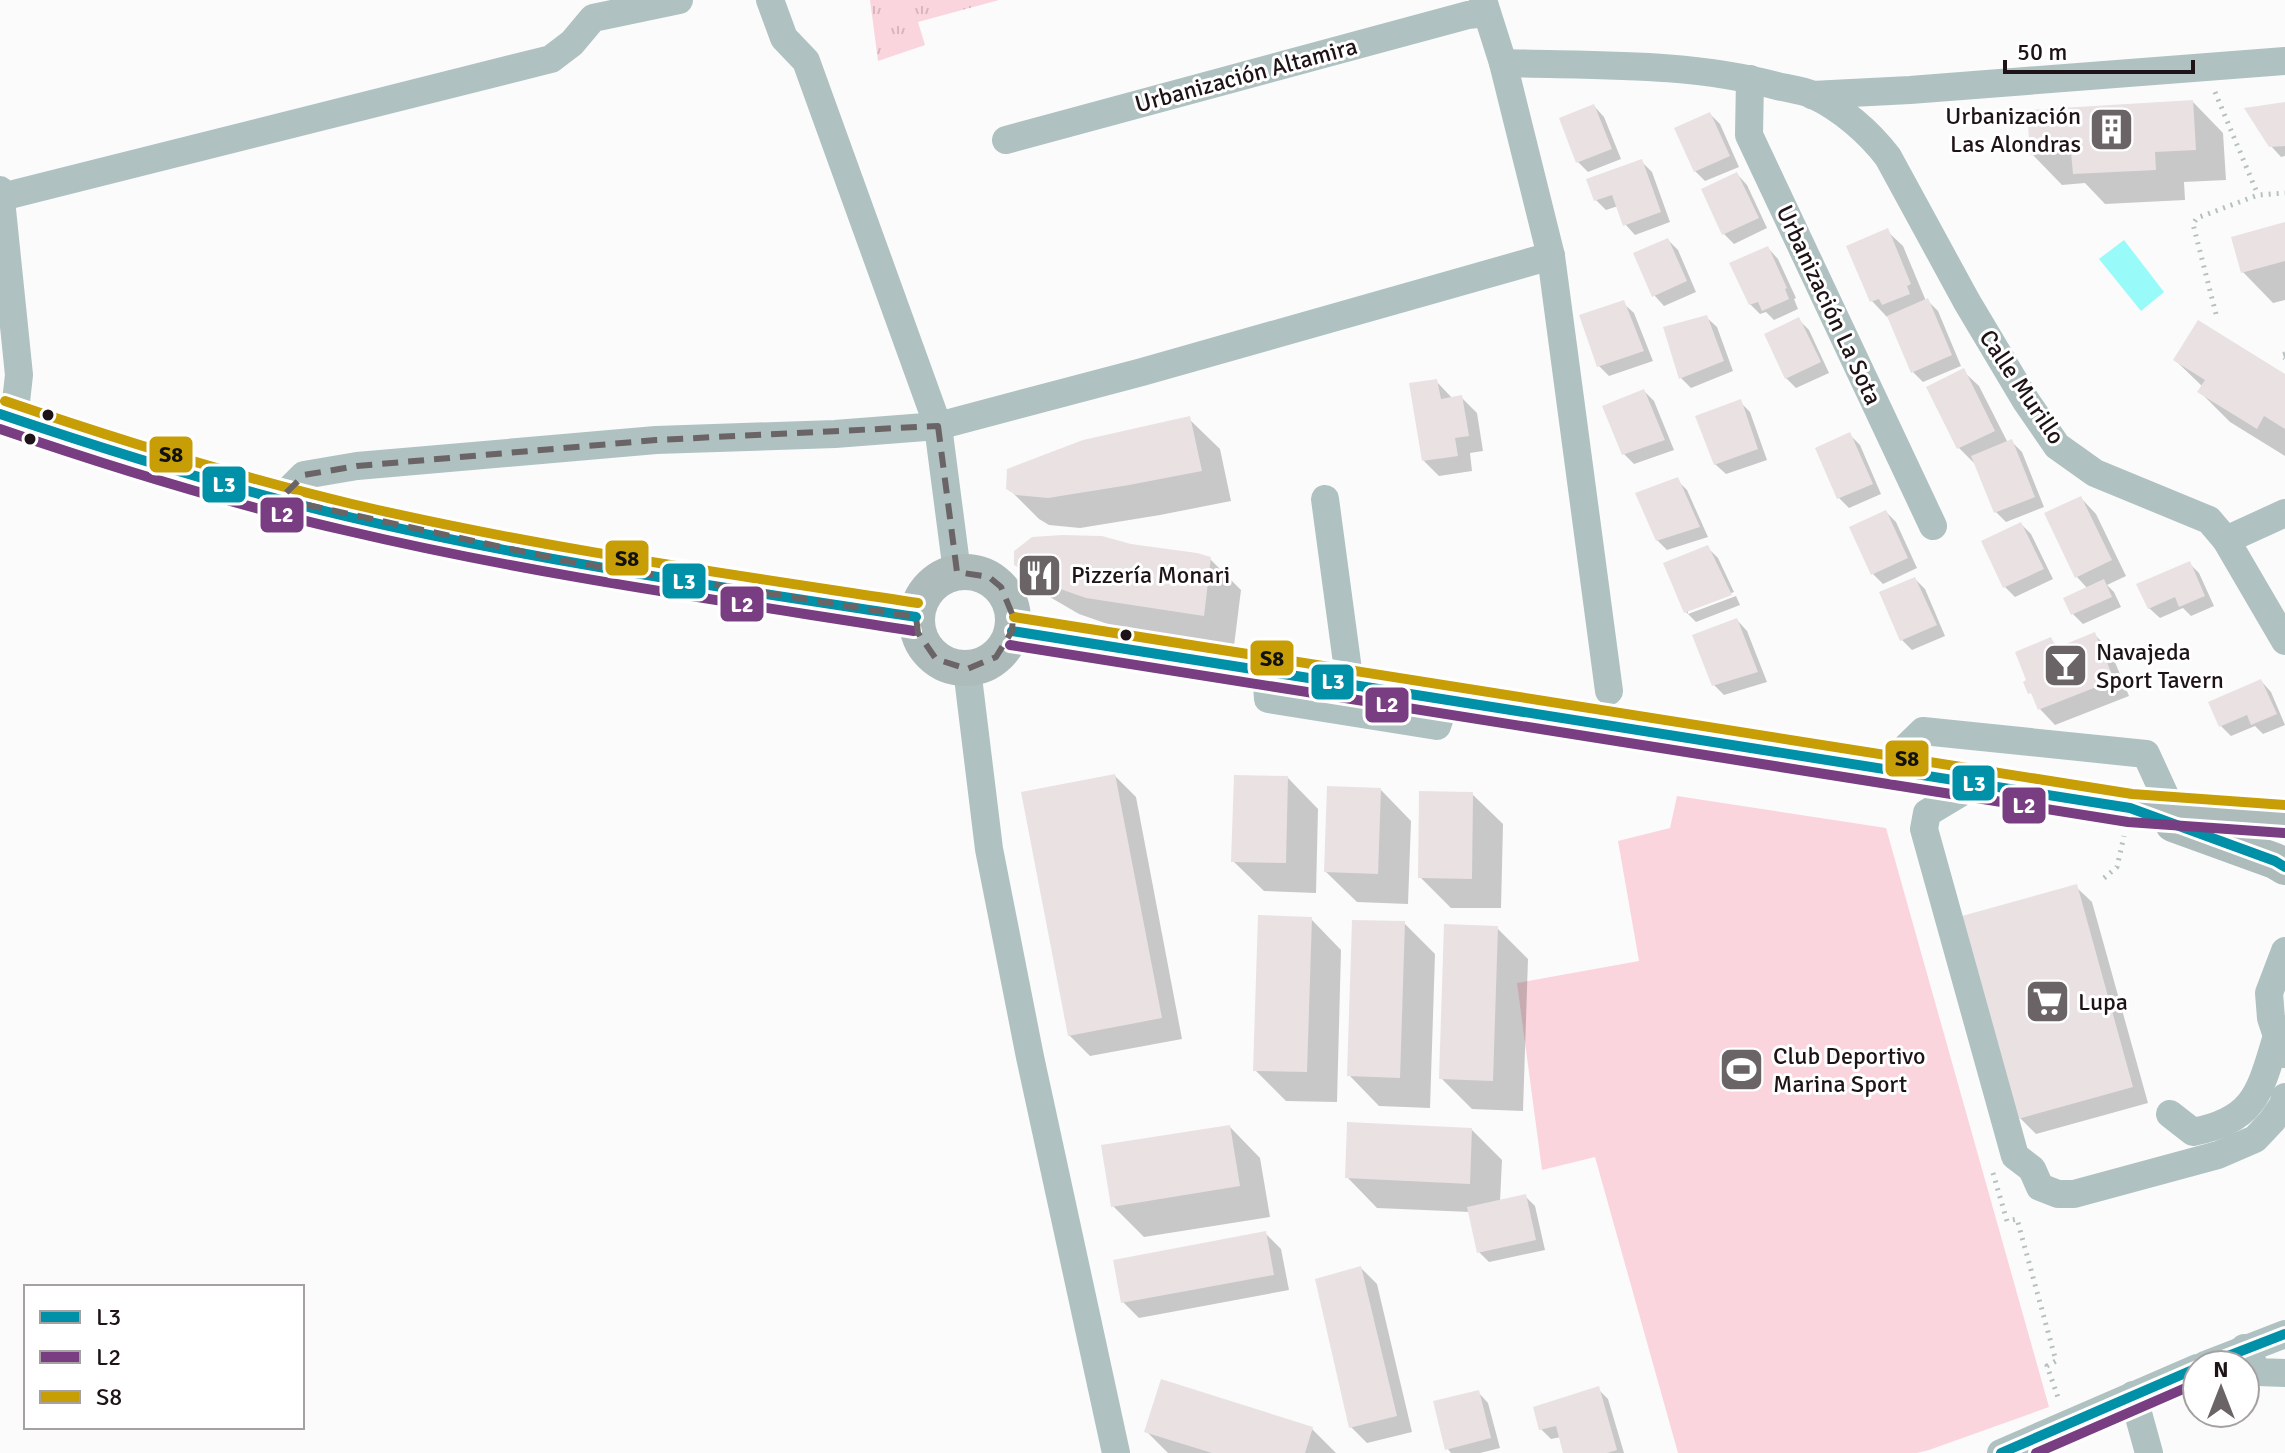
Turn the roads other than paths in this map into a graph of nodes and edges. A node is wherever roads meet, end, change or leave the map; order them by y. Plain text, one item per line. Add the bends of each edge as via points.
1 (679, 0) edge
2 (770, 0) edge
3 (1485, 6) edge
4 (2285, 61) edge
5 (1503, 63) junction
6 (1750, 79) junction
7 (1910, 90) junction
8 (1812, 95) junction
9 (1006, 140) dead end
10 (1877, 142) junction
11 (1, 193) edge
12 (1551, 256) junction
13 (7, 417) edge
14 (938, 426) junction
15 (280, 499) junction
16 (1325, 499) dead end
17 (2285, 513) edge
18 (1933, 526) dead end
19 (2226, 540) junction
20 (957, 572) junction
21 (916, 617) junction
22 (1012, 631) junction
23 (2285, 641) edge
24 (967, 669) junction
25 (1266, 672) junction
26 (1350, 685) junction
27 (1609, 691) dead end
28 (1446, 700) junction
29 (1883, 770) junction
30 (1977, 783) junction
31 (2173, 813) junction
32 (2285, 819) edge
33 (2127, 822) junction
34 (2285, 867) edge
35 (2284, 960) edge
36 (2281, 1049) edge
37 (2285, 1097) edge
38 (2170, 1114) dead end
39 (2285, 1334) edge
40 (2244, 1348) joint
41 (2285, 1373) edge
42 (2181, 1375) edge
43 (2133, 1395) junction
44 (1116, 1453) edge
45 (2001, 1453) edge
46 (2149, 1453) edge

1 - 11 street via 593,18 551,59
2 - 14 street via 784,38 806,61
3 - 5 street
3 - 9 street, Urbanización Altamira via 1468,15
4 - 7 street, Calle Murillo
5 - 6 street, Calle Murillo via 1668,69
5 - 12 street
6 - 8 street, Calle Murillo
6 - 18 street, Urbanización La Sota via 1749,135
7 - 8 street, Calle Murillo
7 - 10 street via 1889,104
8 - 10 street, Calle Murillo
10 - 19 street, Calle Murillo via 2011,377 2057,446 2095,473 2209,520
11 - 13 street via 19,375
12 - 14 street
12 - 27 street
13 - 15 main road
14 - 15 street via 656,440 357,466 304,475
14 - 20 street
15 - 21 main road via 404,530 566,561
16 - 26 street
17 - 19 street
19 - 23 street, Calle Murillo
20 - 21 main road via 929,587
20 - 22 main road via 989,577 1001,587 1010,600
21 - 24 main road via 925,648 951,667
22 - 24 main road via 996,657
22 - 25 main road
24 - 44 street via 989,849
25 - 26 main road
25 - 28 street via 1268,699 1422,724 1437,726
26 - 28 main road
28 - 29 main road
29 - 30 main road
29 - 31 street via 1923,731 2146,754
30 - 33 main road
30 - 37 street via 1927,813 1924,829 2015,1156 2032,1169 2040,1187 2074,1194 2218,1155 2255,1139
31 - 32 main road
31 - 33 main road
33 - 34 main road
35 - 36 street via 2269,993
36 - 38 street via 2240,1115 2193,1132
39 - 40 street
40 - 41 street via 2258,1372
42 - 43 street
43 - 45 street
43 - 46 street

